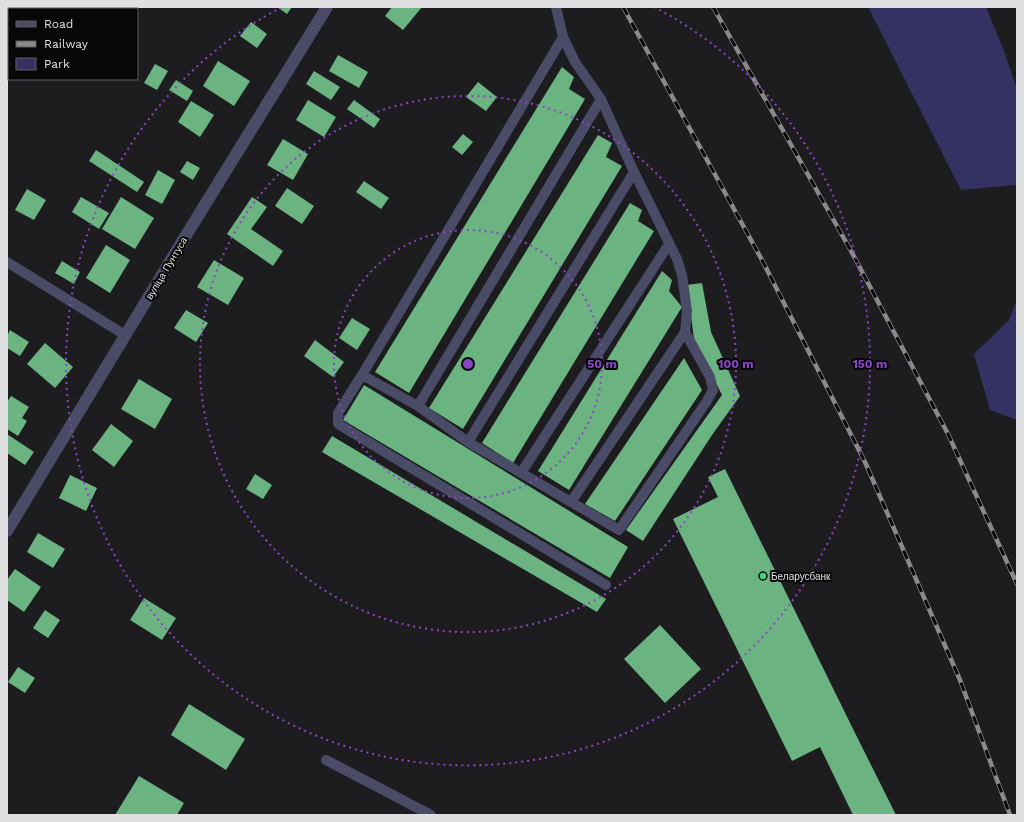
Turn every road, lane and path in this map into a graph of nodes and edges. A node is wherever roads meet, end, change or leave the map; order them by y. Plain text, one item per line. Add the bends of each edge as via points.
1 (327, 7) edge
2 (556, 7) edge
3 (563, 37) junction
4 (601, 99) junction
5 (634, 172) junction
6 (669, 244) junction
7 (7, 262) edge
8 (685, 332) junction
9 (125, 335) junction
10 (362, 375) junction
11 (418, 406) junction
12 (468, 442) junction
13 (521, 473) junction
14 (571, 502) junction
15 (7, 531) edge
16 (606, 585) dead end
17 (326, 760) dead end
18 (431, 815) edge

1 - 9 street, вуліца Пунтуса
2 - 3 lane
3 - 4 lane via 575,62
3 - 10 lane
4 - 5 lane
4 - 11 lane
5 - 6 lane
5 - 12 lane
6 - 8 lane via 682,275 687,311
6 - 13 lane
7 - 9 lane
8 - 14 lane
8 - 14 lane via 710,377 713,390 707,401 619,530
9 - 15 street, вуліца Пунтуса
10 - 11 lane
10 - 16 lane via 338,413 338,424
11 - 12 lane
12 - 13 lane
13 - 14 lane
17 - 18 lane

